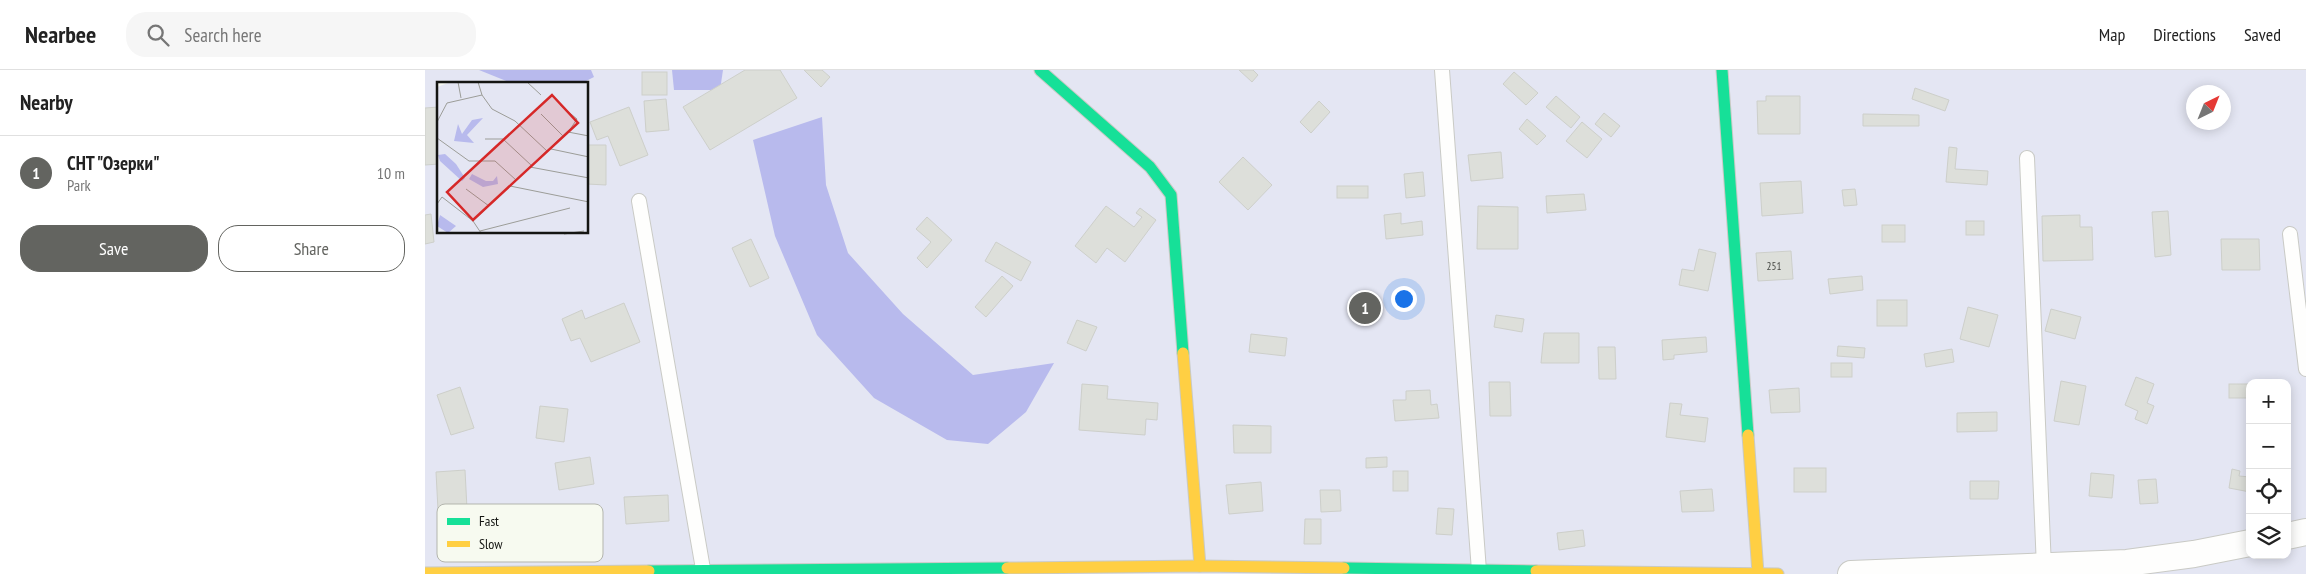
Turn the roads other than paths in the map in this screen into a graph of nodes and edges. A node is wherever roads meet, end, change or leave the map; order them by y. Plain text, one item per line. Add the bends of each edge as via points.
1 (1040, 70) edge
2 (1443, 70) edge
3 (1722, 70) edge
4 (2027, 158) dead end
5 (639, 202) dead end
6 (2290, 234) dead end
7 (2306, 369) edge
8 (2306, 532) edge
9 (2291, 535) edge
10 (2246, 544) edge
11 (1200, 566) junction
12 (2044, 568) junction
13 (703, 569) junction
14 (2131, 569) edge
15 (1083, 571) edge
16 (1479, 571) junction
17 (425, 572) edge
18 (1448, 572) edge
19 (1758, 573) edge
20 (1777, 574) edge
21 (1851, 574) edge

1 - 11 street via 1150,167 1171,195
2 - 16 lane
3 - 19 street
4 - 12 lane
5 - 13 lane
6 - 7 lane
8 - 9 street
10 - 14 street
11 - 15 street
11 - 18 street
12 - 14 street
12 - 21 street
13 - 15 street
13 - 17 street
16 - 18 street
16 - 19 street
19 - 20 street

